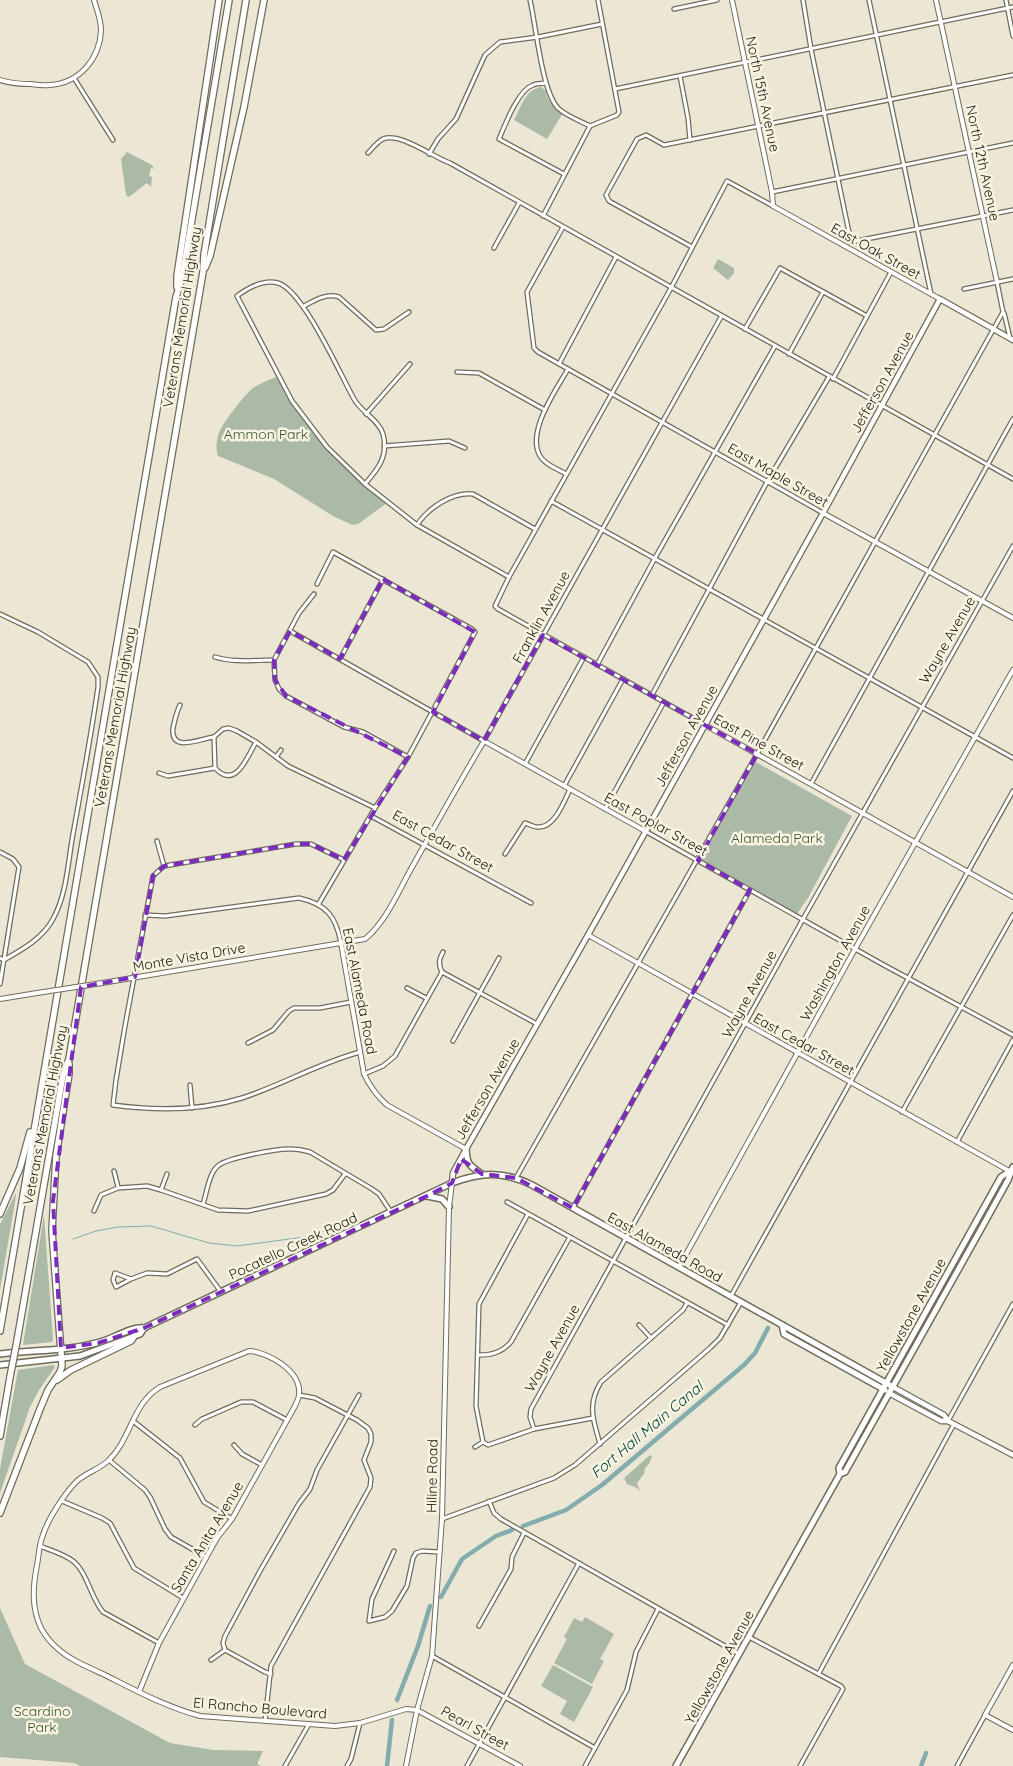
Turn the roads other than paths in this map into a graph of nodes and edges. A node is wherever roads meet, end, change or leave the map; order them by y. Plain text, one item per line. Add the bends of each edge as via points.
1 (94, 0) edge
2 (219, 0) edge
3 (229, 0) edge
4 (246, 0) edge
5 (264, 0) edge
6 (530, 0) edge
7 (598, 0) edge
8 (717, 0) edge
9 (732, 0) edge
10 (803, 0) edge
11 (869, 0) edge
12 (936, 0) edge
13 (1006, 0) edge
14 (1013, 7) edge
15 (1008, 8) junction
16 (674, 9) dead end
17 (941, 22) junction
18 (602, 24) junction
19 (876, 35) junction
20 (1013, 36) edge
21 (538, 37) junction
22 (811, 49) junction
23 (745, 62) junction
24 (1013, 75) edge
25 (680, 76) junction
26 (74, 78) junction
27 (0, 80) edge
28 (545, 83) junction
29 (955, 87) junction
30 (615, 89) junction
31 (890, 100) junction
32 (824, 113) junction
33 (590, 126) junction
34 (759, 126) junction
35 (113, 140) dead end
36 (690, 140) junction
37 (1013, 144) edge
38 (969, 152) junction
39 (368, 153) dead end
40 (429, 154) junction
41 (904, 166) junction
42 (564, 174) junction
43 (838, 179) junction
44 (772, 192) junction
45 (519, 203) junction
46 (773, 206) junction
47 (1013, 210) edge
48 (543, 216) junction
49 (982, 216) junction
50 (562, 227) junction
51 (917, 229) junction
52 (851, 242) junction
53 (692, 247) junction
54 (494, 248) dead end
55 (848, 248) junction
56 (616, 257) junction
57 (204, 272) junction
58 (891, 272) junction
59 (1013, 279) edge
60 (996, 282) junction
61 (671, 288) junction
62 (964, 289) dead end
63 (823, 292) junction
64 (931, 294) junction
65 (176, 296) junction
66 (940, 299) junction
67 (304, 306) junction
68 (409, 312) dead end
69 (1003, 312) junction
70 (721, 316) junction
71 (867, 316) junction
72 (994, 329) junction
73 (745, 330) junction
74 (1011, 339) edge
75 (775, 346) junction
76 (789, 354) junction
77 (410, 364) dead end
78 (559, 364) junction
79 (568, 369) junction
80 (457, 372) dead end
81 (831, 378) junction
82 (611, 394) junction
83 (882, 406) junction
84 (545, 410) junction
85 (366, 414) junction
86 (1013, 419) edge
87 (662, 422) junction
88 (935, 435) junction
89 (384, 446) junction
90 (465, 448) dead end
91 (716, 452) junction
92 (988, 465) junction
93 (566, 474) junction
94 (1013, 479) edge
95 (767, 482) junction
96 (365, 484) junction
97 (552, 501) junction
98 (823, 513) junction
99 (416, 525) junction
100 (535, 529) junction
101 (602, 529) junction
102 (876, 542) junction
103 (1013, 546) edge
104 (655, 558) junction
105 (929, 572) junction
106 (509, 577) junction
107 (383, 579) junction
108 (317, 584) dead end
109 (708, 588) junction
110 (314, 594) dead end
111 (983, 602) junction
112 (0, 614) edge
113 (1013, 618) edge
114 (764, 619) junction
115 (290, 631) junction
116 (544, 635) junction
117 (816, 648) junction
118 (215, 657) dead end
119 (584, 657) junction
120 (340, 659) junction
121 (274, 660) junction
122 (598, 665) junction
123 (1013, 670) edge
124 (870, 678) junction
125 (624, 679) junction
126 (652, 695) junction
127 (664, 702) junction
128 (180, 705) dead end
129 (922, 707) junction
130 (433, 712) junction
131 (704, 725) junction
132 (975, 736) junction
133 (214, 737) junction
134 (484, 741) junction
135 (256, 742) junction
136 (280, 750) dead end
137 (757, 754) junction
138 (276, 757) junction
139 (408, 757) junction
140 (1013, 758) edge
141 (525, 764) junction
142 (215, 768) junction
143 (159, 773) dead end
144 (811, 784) junction
145 (564, 786) junction
146 (570, 790) junction
147 (1013, 791) edge
148 (375, 808) junction
149 (605, 808) junction
150 (862, 812) junction
151 (370, 816) junction
152 (646, 831) junction
153 (157, 841) dead end
154 (915, 842) junction
155 (426, 844) junction
156 (0, 852) edge
157 (505, 854) dead end
158 (344, 860) junction
159 (698, 860) junction
160 (164, 866) junction
161 (968, 872) junction
162 (750, 890) junction
163 (1013, 897) edge
164 (531, 903) dead end
165 (318, 905) junction
166 (145, 915) junction
167 (1013, 915) edge
168 (802, 919) junction
169 (377, 927) joint
170 (588, 935) junction
171 (341, 943) junction
172 (855, 949) junction
173 (443, 952) dead end
174 (0, 958) edge
175 (499, 958) dead end
176 (4, 960) junction
177 (639, 965) junction
178 (442, 972) junction
179 (135, 977) junction
180 (909, 978) junction
181 (0, 984) edge
182 (407, 988) dead end
183 (480, 993) junction
184 (692, 995) junction
185 (426, 998) junction
186 (0, 999) edge
187 (351, 1002) junction
188 (961, 1007) junction
189 (537, 1024) junction
190 (745, 1024) junction
191 (1013, 1035) edge
192 (1013, 1040) edge
193 (453, 1041) dead end
194 (248, 1042) dead end
195 (360, 1052) junction
196 (798, 1054) junction
197 (68, 1059) junction
198 (364, 1074) junction
199 (850, 1083) junction
200 (190, 1085) dead end
201 (38, 1104) junction
202 (192, 1108) junction
203 (902, 1112) junction
204 (957, 1142) junction
205 (466, 1149) junction
206 (1012, 1170) edge
207 (114, 1171) dead end
208 (167, 1174) dead end
209 (345, 1174) junction
210 (482, 1174) junction
211 (516, 1178) junction
212 (452, 1183) junction
213 (118, 1188) junction
214 (161, 1190) junction
215 (427, 1196) junction
216 (507, 1202) dead end
217 (203, 1204) junction
218 (449, 1207) junction
219 (573, 1208) junction
220 (94, 1211) dead end
221 (391, 1212) junction
222 (0, 1214) edge
223 (528, 1214) junction
224 (570, 1237) junction
225 (626, 1238) junction
226 (613, 1261) junction
227 (679, 1267) junction
228 (131, 1278) junction
229 (222, 1292) junction
230 (731, 1296) junction
231 (741, 1302) junction
232 (687, 1303) junction
233 (1013, 1304) edge
234 (639, 1325) dead end
235 (728, 1325) junction
236 (782, 1325) junction
237 (144, 1328) junction
238 (0, 1331) edge
239 (135, 1335) junction
240 (651, 1338) junction
241 (61, 1348) junction
242 (0, 1354) edge
243 (478, 1355) junction
244 (61, 1359) junction
245 (0, 1365) edge
246 (53, 1383) junction
247 (886, 1383) junction
248 (893, 1387) junction
249 (882, 1389) junction
250 (889, 1393) junction
251 (299, 1395) junction
252 (359, 1396) dead end
253 (348, 1415) junction
254 (593, 1418) junction
255 (287, 1420) junction
256 (133, 1421) junction
257 (948, 1421) junction
258 (954, 1424) junction
259 (195, 1425) dead end
260 (534, 1429) junction
261 (0, 1436) edge
262 (483, 1442) junction
263 (600, 1444) junction
264 (234, 1445) dead end
265 (475, 1447) dead end
266 (1013, 1456) edge
267 (109, 1460) junction
268 (262, 1465) junction
269 (840, 1474) junction
270 (62, 1500) junction
271 (489, 1501) junction
272 (0, 1513) edge
273 (232, 1519) junction
274 (442, 1519) junction
275 (524, 1533) junction
276 (40, 1546) junction
277 (394, 1550) dead end
278 (439, 1552) junction
279 (384, 1555) dead end
280 (206, 1557) junction
281 (390, 1558) junction
282 (579, 1563) junction
283 (184, 1598) junction
284 (658, 1609) junction
285 (479, 1626) dead end
286 (749, 1636) junction
287 (159, 1643) junction
288 (225, 1650) junction
289 (739, 1654) junction
290 (432, 1656) junction
291 (211, 1660) dead end
292 (1013, 1665) edge
293 (820, 1673) junction
294 (271, 1674) junction
295 (139, 1692) junction
296 (506, 1697) junction
297 (418, 1710) junction
298 (985, 1715) junction
299 (265, 1722) junction
300 (360, 1723) junction
301 (309, 1724) junction
302 (1013, 1730) edge
303 (479, 1744) junction
304 (595, 1748) junction
305 (285, 1766) edge
306 (347, 1766) edge
307 (406, 1766) edge
308 (467, 1766) edge
309 (520, 1766) edge
310 (585, 1766) edge
311 (676, 1766) edge
312 (800, 1766) edge
313 (957, 1766) edge

1 - 26 street via 100,21 99,42 90,64
2 - 65 highway
3 - 65 highway, Veterans Memorial Highway via 182,278
4 - 57 highway, Veterans Memorial Highway via 204,255
5 - 57 highway via 231,166
6 - 21 street
7 - 18 street
8 - 16 street
9 - 23 street, North 15th Avenue
10 - 22 street
11 - 19 street
12 - 17 street, North 12th Avenue
13 - 15 street
14 - 15 street
15 - 17 street
15 - 20 street
17 - 19 street
17 - 29 street, North 12th Avenue
18 - 21 street
18 - 30 street
19 - 22 street
19 - 31 street
21 - 28 street
21 - 40 street via 500,42 486,55 456,119
22 - 23 street
22 - 32 street
23 - 25 street
23 - 34 street, North 15th Avenue
24 - 29 street
25 - 30 street
25 - 36 street
26 - 27 street via 51,85
26 - 35 street
28 - 33 street via 559,109
28 - 42 street via 533,84 525,90 499,139
29 - 31 street
29 - 38 street, North 12th Avenue
30 - 33 street via 617,115
31 - 32 street
31 - 41 street
32 - 34 street
32 - 43 street
33 - 42 street
34 - 36 street
34 - 44 street, North 15th Avenue
36 - 53 street via 664,145 646,135 637,139 606,195 610,201
37 - 38 street
38 - 41 street
38 - 49 street, North 12th Avenue
39 - 40 street via 381,140 392,137
40 - 45 street
41 - 43 street
41 - 51 street
42 - 48 street
43 - 44 street
43 - 52 street
44 - 46 street, North 15th Avenue
45 - 48 street
45 - 54 street
46 - 53 street, East Oak Street via 727,181
46 - 55 street, East Oak Street
47 - 49 street
48 - 50 street
49 - 51 street
49 - 60 street, North 12th Avenue
50 - 56 street
50 - 78 street, East Maple Street via 527,292 534,348
51 - 52 street
51 - 64 street
52 - 55 street
53 - 61 street
55 - 58 street, East Oak Street
56 - 61 street
56 - 78 street
57 - 197 highway, Veterans Memorial Highway
58 - 64 street, East Oak Street
58 - 71 street
59 - 60 street
60 - 62 street
60 - 69 street, North 12th Avenue
61 - 70 street
61 - 82 street
63 - 71 street
63 - 73 street via 780,268
63 - 76 street
64 - 66 street, East Oak Street
65 - 201 highway, Veterans Memorial Highway
66 - 72 main road, East Oak Street
66 - 83 main road, Jefferson Avenue
67 - 68 street via 331,295 339,297 376,330
67 - 85 street via 355,402
67 - 96 street via 292,291 280,284 267,282 237,296 292,401 327,447
69 - 72 street
69 - 74 street, North 12th Avenue
70 - 73 street
70 - 87 street, Franklin Avenue
71 - 81 street
72 - 74 main road, East Oak Street
72 - 88 street
73 - 75 street
75 - 76 street
75 - 91 street
76 - 81 street
77 - 85 street
78 - 79 street, East Maple Street
79 - 82 street, East Maple Street
79 - 84 street
80 - 84 street via 479,373
81 - 83 street
81 - 95 street
82 - 87 street, East Maple Street
82 - 93 street
83 - 88 street
83 - 98 main road, Jefferson Avenue
84 - 93 street via 537,430 537,450 544,461
85 - 89 street via 383,433
86 - 92 street
87 - 91 street, East Maple Street
87 - 101 street, Franklin Avenue
88 - 92 street
88 - 102 street
89 - 90 street via 449,441
89 - 96 street via 383,461
91 - 95 street, East Maple Street
91 - 104 street
92 - 94 street
92 - 105 street
93 - 97 street
95 - 98 street, East Maple Street
95 - 109 street
96 - 99 street
97 - 100 street
97 - 101 street
98 - 102 street, East Maple Street
98 - 114 main road, Jefferson Avenue
99 - 100 street via 437,505 466,493
99 - 106 street
100 - 106 street
101 - 104 street
101 - 116 street, Franklin Avenue
102 - 105 street, East Maple Street
102 - 117 street
103 - 111 street, Wayne Avenue
104 - 109 street
104 - 122 street
105 - 111 street, East Maple Street
105 - 124 street
106 - 116 street, East Pine Street via 495,606
107 - 108 street via 333,552
107 - 120 street
107 - 130 street via 475,632
109 - 114 street
109 - 126 street
110 - 115 street
111 - 113 street, East Maple Street
111 - 129 street, Wayne Avenue
112 - 176 street via 88,662 98,677 88,754 57,910 46,930
114 - 117 street
114 - 131 main road, Jefferson Avenue
115 - 120 street, East Poplar Street
115 - 121 street
116 - 119 street, East Pine Street
116 - 134 street, Franklin Avenue
117 - 124 street
117 - 137 street
118 - 121 street via 239,662
119 - 122 street, East Pine Street
119 - 141 street
120 - 130 street, East Poplar Street
121 - 139 street via 275,680 286,696
122 - 125 street, East Pine Street
123 - 132 street, Washington Avenue
124 - 129 street
124 - 144 street
125 - 126 street, East Pine Street
125 - 145 street
126 - 127 street, East Pine Street
127 - 131 street, East Pine Street
127 - 149 street
128 - 133 street via 172,736 174,740 184,743
129 - 132 street
129 - 150 street, Wayne Avenue
130 - 134 street, East Poplar Street
130 - 139 street
131 - 137 street, East Pine Street
131 - 152 main road, Jefferson Avenue
132 - 140 street
132 - 154 street, Washington Avenue
133 - 135 street, East Cedar Street via 229,728
133 - 142 street
134 - 141 street, East Poplar Street
134 - 155 street, Franklin Avenue
135 - 138 street, East Cedar Street
135 - 142 street via 234,775 226,777
136 - 138 street
137 - 144 street, East Pine Street
137 - 159 street
138 - 148 street, East Cedar Street via 288,766
139 - 148 street
141 - 145 street, East Poplar Street
142 - 143 street via 168,776
144 - 150 street, East Pine Street
145 - 146 street, East Poplar Street
146 - 149 street, East Poplar Street
146 - 157 street via 554,819 546,826 525,823
147 - 161 street
148 - 151 street
149 - 152 street, East Poplar Street
150 - 154 street, East Pine Street
150 - 168 street, Wayne Avenue
151 - 155 street, East Cedar Street
151 - 158 street
152 - 159 street, East Poplar Street
152 - 170 main road, Jefferson Avenue
153 - 160 street
154 - 161 street, East Pine Street
154 - 172 street, Washington Avenue
155 - 164 street, East Cedar Street
155 - 169 street, Franklin Avenue
156 - 176 street via 13,859 19,867
158 - 160 street via 311,844 296,844
158 - 165 street
159 - 162 street, East Poplar Street
159 - 177 street
160 - 166 street via 153,876
161 - 163 street, East Pine Street
161 - 180 street
162 - 168 street, East Poplar Street
162 - 184 street
165 - 166 street, East Alameda Road via 299,898 165,916
165 - 171 street, East Alameda Road via 331,914
166 - 179 street
167 - 188 street
168 - 172 street, East Poplar Street
168 - 190 street, Wayne Avenue
169 - 171 street, Monte Vista Drive via 365,939
170 - 177 street, East Cedar Street
170 - 189 main road, Jefferson Avenue
171 - 179 street, Monte Vista Drive
171 - 187 street, East Alameda Road
172 - 180 street, East Poplar Street
172 - 196 street, Washington Avenue
173 - 178 street via 439,966
174 - 176 street
175 - 183 street
176 - 181 street
177 - 184 street, East Cedar Street
177 - 211 street
178 - 183 street
178 - 185 street
179 - 186 street, Monte Vista Drive, bridge
179 - 202 street via 117,1071 114,1105 142,1109
180 - 188 street, East Poplar Street
180 - 199 street
182 - 185 street
183 - 189 street
183 - 193 street
184 - 190 street, East Cedar Street
184 - 219 street
185 - 198 street via 395,1056 383,1066
187 - 194 street via 320,1008 294,1008 273,1030
187 - 195 street, East Alameda Road
188 - 191 street, East Poplar Street
188 - 203 street
189 - 205 main road, Jefferson Avenue
190 - 196 street, East Cedar Street
190 - 225 street, Wayne Avenue
192 - 204 street
195 - 198 street, East Alameda Road
195 - 202 street via 244,1097
196 - 199 street, East Cedar Street
196 - 227 street, Washington Avenue
197 - 241 highway via 52,1221
197 - 261 highway, Veterans Memorial Highway, bridge
198 - 205 street, East Alameda Road via 369,1086 387,1105
199 - 203 street, East Cedar Street
199 - 230 street
200 - 202 street
201 - 222 highway via 20,1168
201 - 238 highway, Veterans Memorial Highway
203 - 204 street, East Cedar Street
204 - 206 street, East Cedar Street
205 - 210 main road via 468,1165
205 - 212 main road, Jefferson Avenue via 453,1173
206 - 247 main road, Yellowstone Avenue via 1001,1177
206 - 248 main road, Yellowstone Avenue
207 - 213 street
208 - 214 street
209 - 217 street via 326,1194 248,1211 218,1210
209 - 217 street via 302,1150 288,1148 232,1159 218,1165
209 - 221 street via 379,1194
210 - 211 main road, East Alameda Road
210 - 212 main road, East Alameda Road
211 - 219 main road, East Alameda Road
212 - 215 main road, Pocatello Creek Road
212 - 218 street, Hiline Road
213 - 214 street via 141,1186
213 - 220 street via 101,1195
214 - 217 street
215 - 218 main road via 442,1199
215 - 221 main road, Pocatello Creek Road
216 - 223 street
218 - 274 street, Hiline Road
219 - 225 main road, East Alameda Road
221 - 229 main road, Pocatello Creek Road
223 - 224 street
223 - 243 street via 481,1298
224 - 226 street
224 - 243 street via 511,1342 497,1353
225 - 226 street, Wayne Avenue
225 - 227 main road, East Alameda Road
226 - 232 street
226 - 260 street, Wayne Avenue via 531,1409
227 - 230 main road, East Alameda Road
228 - 228 street via 115,1273 113,1280 116,1287
228 - 229 street via 146,1273 167,1274 197,1259
229 - 237 main road, Pocatello Creek Road
230 - 231 main road, East Alameda Road
231 - 235 street
231 - 236 main road, East Alameda Road
232 - 235 street
232 - 240 street
233 - 257 street
234 - 240 street
235 - 263 street via 710,1348
236 - 247 main road, East Alameda Road
236 - 249 main road, East Alameda Road via 784,1334
237 - 239 main road, Pocatello Creek Road
237 - 241 main road, Pocatello Creek Road via 134,1328 98,1343
239 - 244 main road, Pocatello Creek Road via 92,1353
239 - 246 highway via 131,1341 71,1370
240 - 254 street via 601,1382 592,1401
241 - 242 main road, Pocatello Creek Road
241 - 244 highway
243 - 262 street via 476,1406
244 - 245 main road, Pocatello Creek Road
244 - 246 highway via 62,1366
246 - 272 highway via 40,1408
247 - 248 main road, East Alameda Road
247 - 249 main road, Yellowstone Avenue
248 - 250 main road, Yellowstone Avenue
248 - 257 main road via 944,1415
249 - 250 main road, East Alameda Road
249 - 269 main road, Yellowstone Avenue via 839,1468
250 - 257 main road via 941,1422
250 - 269 main road, Yellowstone Avenue via 845,1472
251 - 253 street via 315,1398
251 - 255 street, Santa Anita Avenue
251 - 256 street, El Rancho Boulevard via 298,1384 286,1368 270,1357 249,1351 151,1392
252 - 253 street
253 - 288 street via 310,1489 264,1562 225,1636
253 - 294 street via 364,1424 371,1434 364,1460 370,1487 272,1666
254 - 260 street
254 - 263 street
255 - 259 street via 253,1402 241,1402
255 - 268 street, Santa Anita Avenue
256 - 267 street, El Rancho Boulevard
256 - 273 street via 180,1458 204,1502
257 - 258 main road
258 - 266 main road
258 - 293 street
260 - 262 street via 488,1445
262 - 265 street
263 - 271 street via 554,1478
264 - 268 street via 242,1454
267 - 270 street, El Rancho Boulevard via 84,1475
267 - 280 street via 145,1490 171,1537
268 - 273 street, Santa Anita Avenue
269 - 286 main road, Yellowstone Avenue
270 - 276 street, El Rancho Boulevard
270 - 283 street via 110,1523 134,1568
271 - 274 street
271 - 275 street via 494,1513
273 - 280 street, Santa Anita Avenue
274 - 278 street, Hiline Road
275 - 282 street
275 - 285 street via 512,1557 511,1569
276 - 287 street via 78,1566 103,1612
276 - 295 street, El Rancho Boulevard via 33,1598 35,1613 51,1642 66,1654
277 - 281 street
278 - 281 street via 416,1553 409,1582 392,1611 369,1621 372,1599
278 - 290 street, Hiline Road
279 - 281 street
280 - 283 street, Santa Anita Avenue
282 - 284 street
282 - 296 street
283 - 287 street, Santa Anita Avenue
284 - 289 street
284 - 304 street via 636,1652 627,1690
286 - 289 main road, Yellowstone Avenue
286 - 293 street
287 - 295 street, Santa Anita Avenue
288 - 291 street
288 - 294 street
289 - 311 main road, Yellowstone Avenue
290 - 296 street
290 - 297 street, Hiline Road
292 - 298 street
293 - 312 street via 843,1689
294 - 299 street
295 - 299 street, El Rancho Boulevard via 182,1712
296 - 303 street
296 - 304 street
297 - 300 street, El Rancho Boulevard via 391,1712
297 - 303 street, Pearl Street
297 - 307 street, Hiline Road
298 - 302 street
298 - 313 street
299 - 301 street, El Rancho Boulevard
300 - 301 street, El Rancho Boulevard
300 - 306 street
301 - 305 street
303 - 308 street
303 - 309 street, Pearl Street
304 - 310 street

